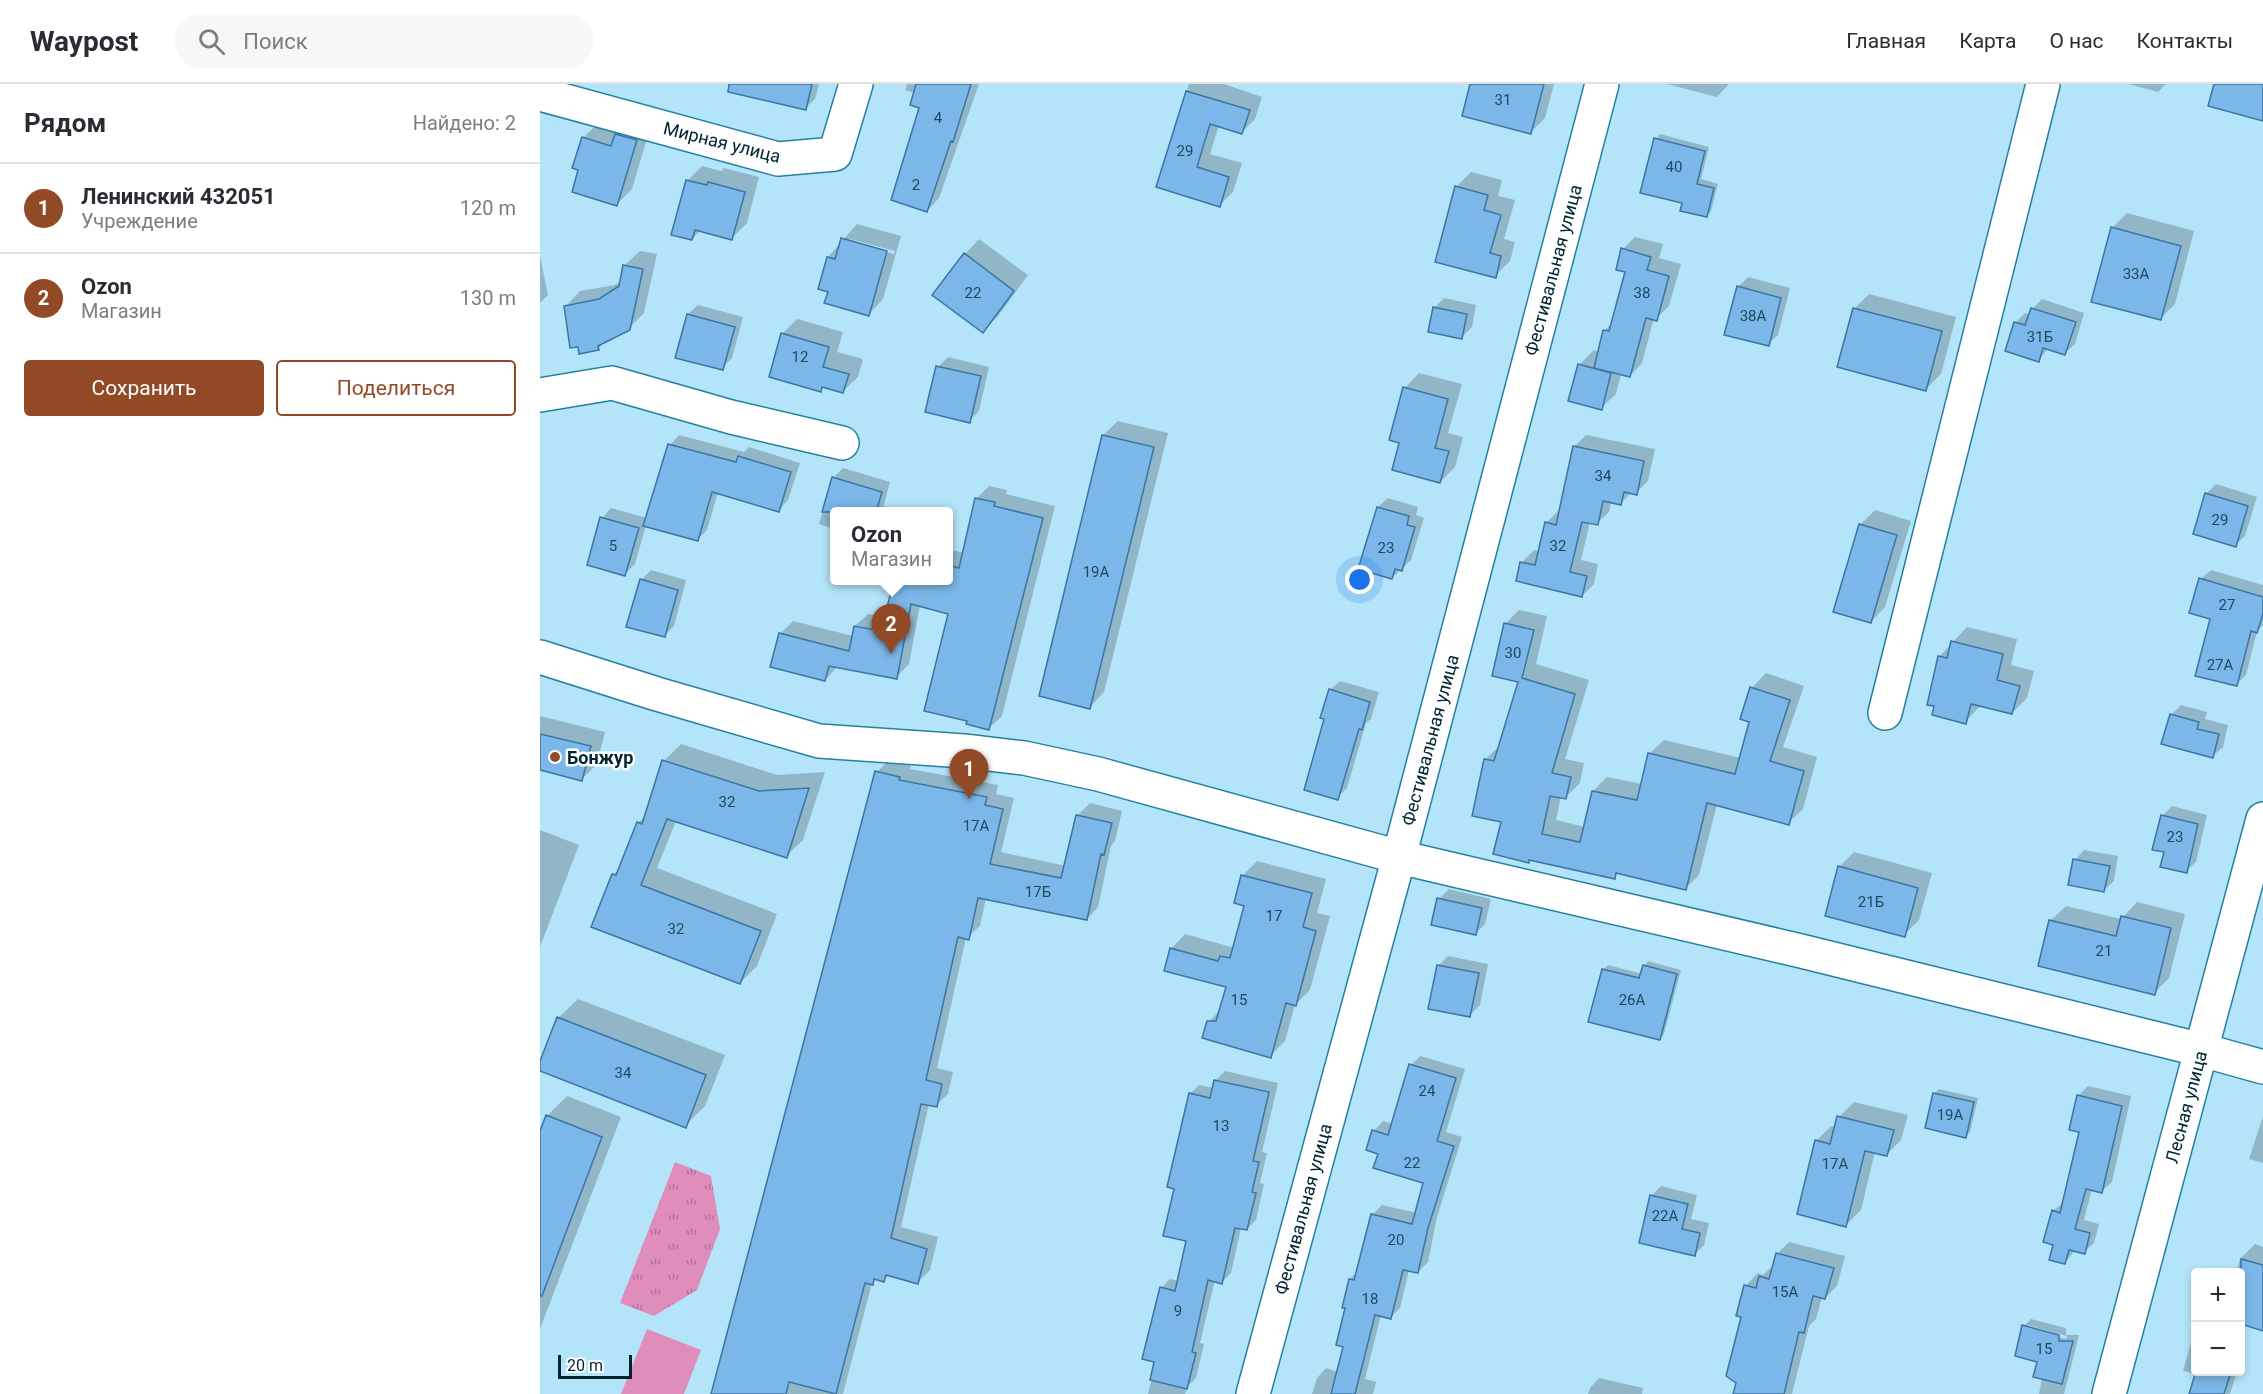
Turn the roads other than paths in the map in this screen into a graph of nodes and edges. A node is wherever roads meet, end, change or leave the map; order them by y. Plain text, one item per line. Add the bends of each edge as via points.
1 (856, 84) edge
2 (1602, 84) edge
3 (2043, 84) edge
4 (540, 94) edge
5 (540, 395) edge
6 (842, 443) dead end
7 (540, 657) edge
8 (1885, 713) dead end
9 (2263, 819) edge
10 (1399, 857) junction
11 (2202, 1050) junction
12 (2263, 1067) edge
13 (1253, 1394) edge
14 (2109, 1394) edge

1 - 4 street, Мирная улица via 835,154 778,159
2 - 10 street, Фестивальная улица
3 - 8 street
5 - 6 street via 612,383
7 - 10 street via 819,741 1024,758 1098,774
9 - 11 street, Лесная улица
10 - 11 street
10 - 13 street, Фестивальная улица
11 - 12 street
11 - 14 street, Лесная улица

